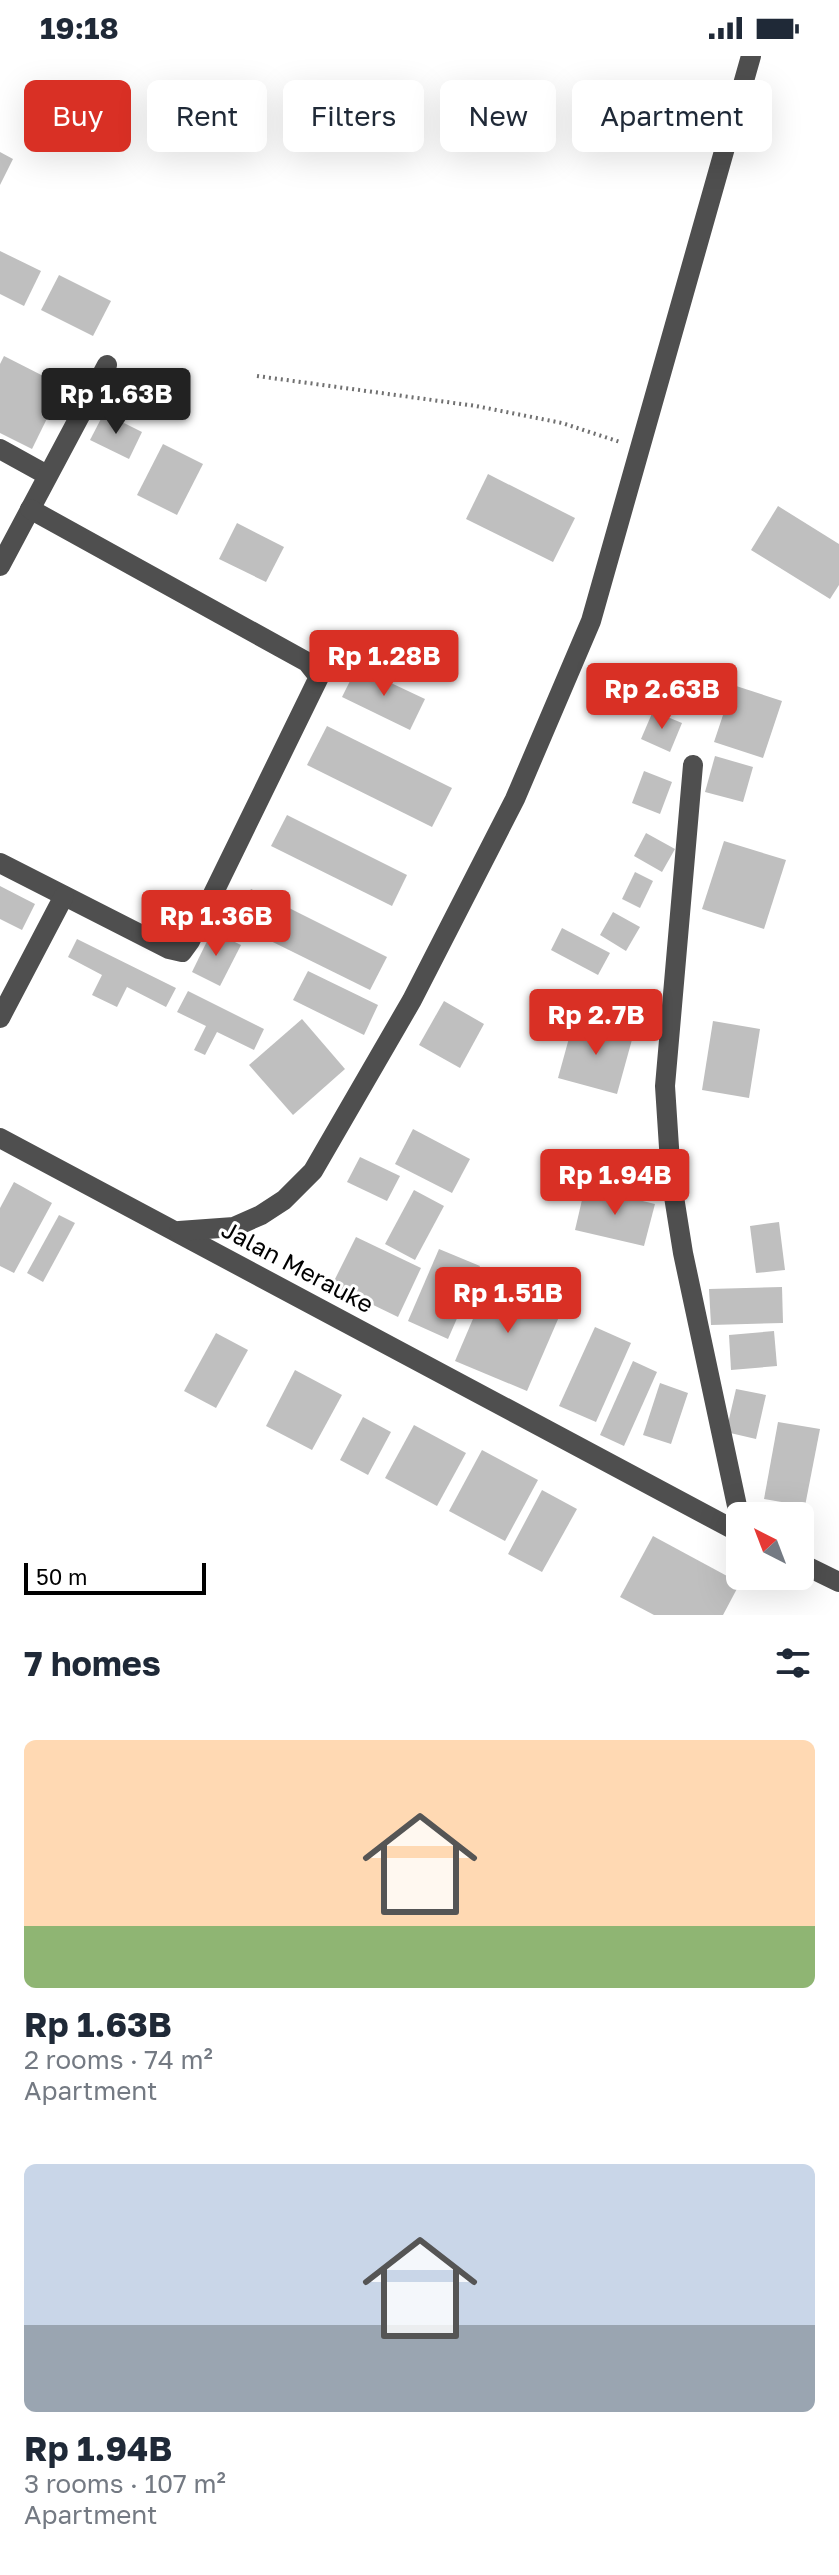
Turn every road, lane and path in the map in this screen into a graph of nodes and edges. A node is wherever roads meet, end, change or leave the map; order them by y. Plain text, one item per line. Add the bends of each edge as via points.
1 (751, 56) edge
2 (107, 365) dead end
3 (257, 376) dead end
4 (642, 448) junction
5 (0, 449) edge
6 (47, 475) junction
7 (30, 509) junction
8 (0, 566) edge
9 (693, 765) dead end
10 (0, 863) edge
11 (64, 896) junction
12 (0, 1018) edge
13 (0, 1138) edge
14 (179, 1231) junction
15 (736, 1502) edge
16 (726, 1525) edge
17 (814, 1570) edge
18 (839, 1582) edge

1 - 4 street
2 - 6 street
3 - 4 path via 476,406 562,423
4 - 14 street via 591,621 515,799 412,1000 313,1171 261,1215 234,1227
5 - 6 street
6 - 7 street
7 - 8 street
7 - 11 street via 307,662 319,677 182,952
9 - 15 street via 665,1086 683,1253
10 - 11 street
11 - 12 street
13 - 14 street, Jalan Merauke
14 - 16 street, Jalan Merauke
17 - 18 street

